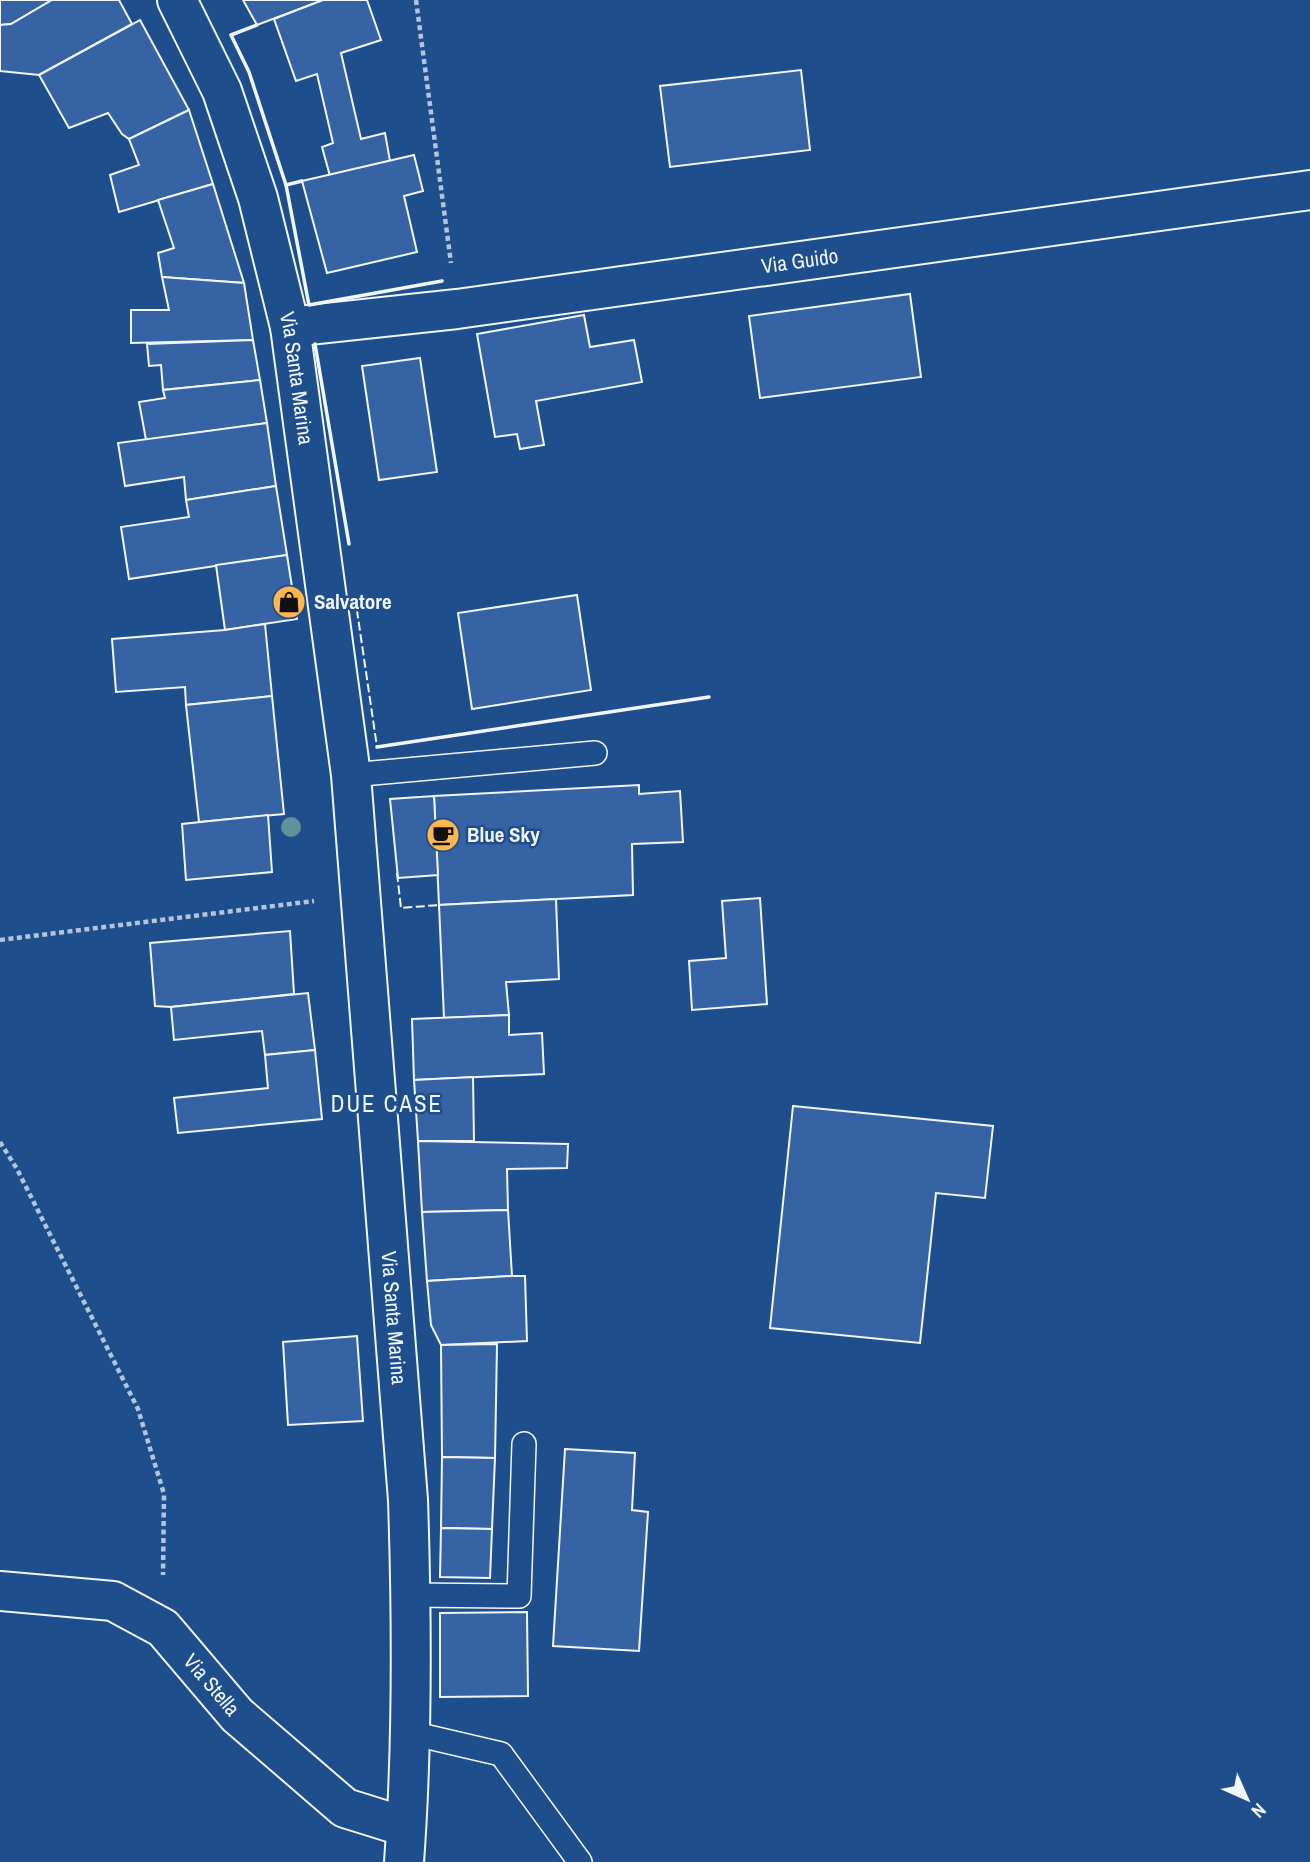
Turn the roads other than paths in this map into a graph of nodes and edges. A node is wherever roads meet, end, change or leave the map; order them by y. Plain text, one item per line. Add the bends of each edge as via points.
1 (177, 0) edge
2 (1310, 190) edge
3 (290, 327) junction
4 (594, 753) dead end
5 (351, 775) junction
6 (524, 1444) dead end
7 (0, 1591) edge
8 (411, 1595) junction
9 (411, 1732) junction
10 (405, 1844) edge
11 (580, 1862) edge

1 - 3 street, Via Santa Marina via 222,91 258,198
2 - 3 street, Via Guido via 457,309
3 - 5 street, Via Santa Marina
4 - 5 lane
5 - 8 street, Via Santa Marina via 408,1500
6 - 8 lane via 519,1596
7 - 10 street, Via Stella via 113,1601 163,1628 237,1715 345,1808
8 - 9 street, Via Santa Marina
9 - 10 street, Via Santa Marina
9 - 11 lane via 501,1754

